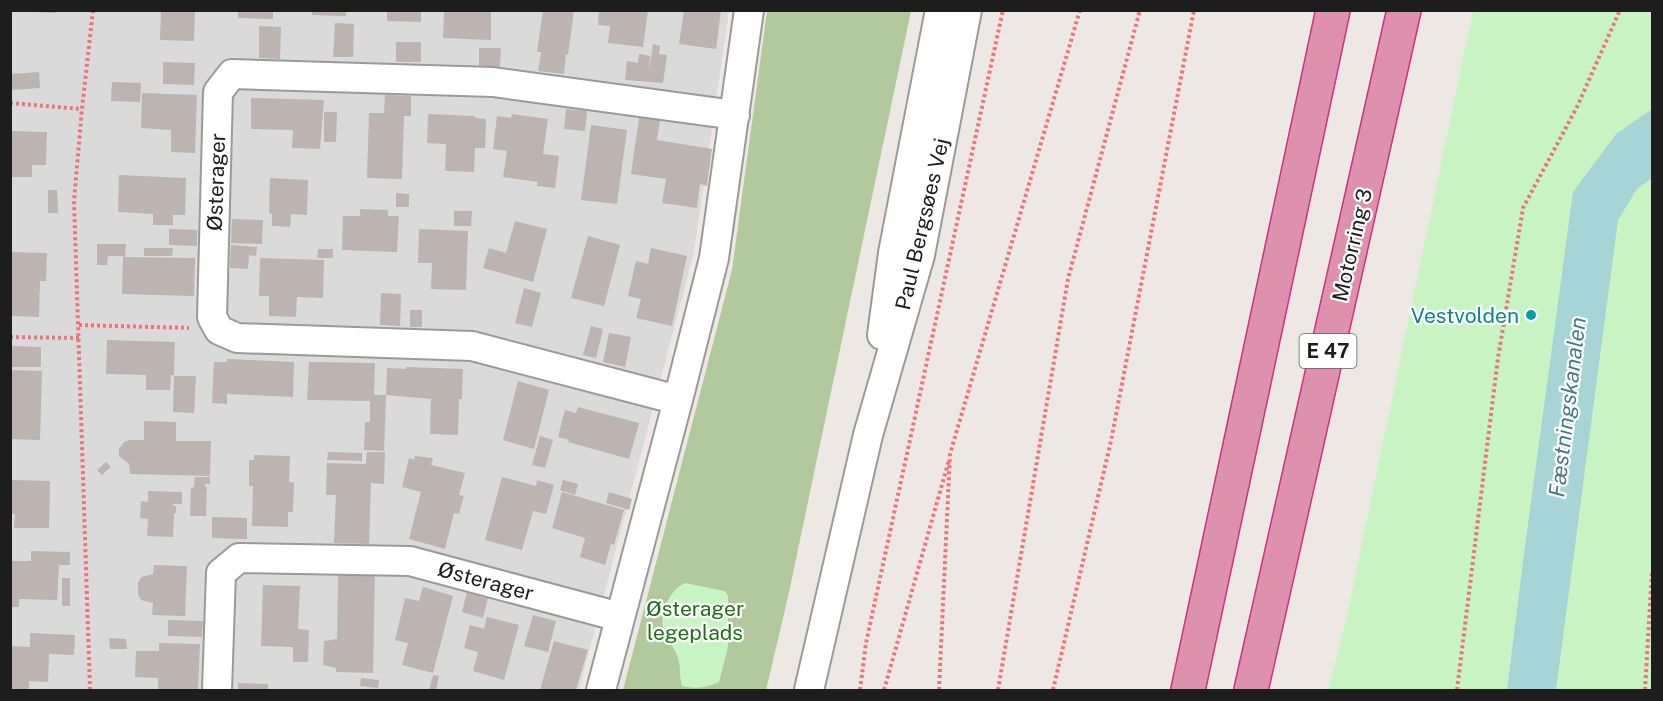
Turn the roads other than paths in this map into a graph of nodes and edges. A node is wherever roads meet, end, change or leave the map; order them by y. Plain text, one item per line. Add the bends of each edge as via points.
1 (749, 10) edge
2 (940, 10) edge
3 (967, 10) edge
4 (1333, 10) edge
5 (1404, 10) edge
6 (735, 115) junction
7 (678, 400) junction
8 (868, 435) junction
9 (620, 617) junction
10 (217, 690) edge
11 (601, 690) edge
12 (809, 690) edge
13 (1188, 690) edge
14 (1251, 690) edge

1 - 6 street
2 - 8 street, Paul Bergsøes Vej via 893,253
3 - 8 street, Paul Bergsøes Vej via 920,255
4 - 13 highway
5 - 14 highway, Motorring 3 / E 47
6 - 7 street via 714,258
6 - 7 street, Østerager via 493,82 232,74 218,92 212,317 219,330 237,338 472,346
7 - 9 street
8 - 12 street, Paul Bergsøes Vej
9 - 10 street, Østerager via 410,561 238,558 221,573
9 - 11 street

